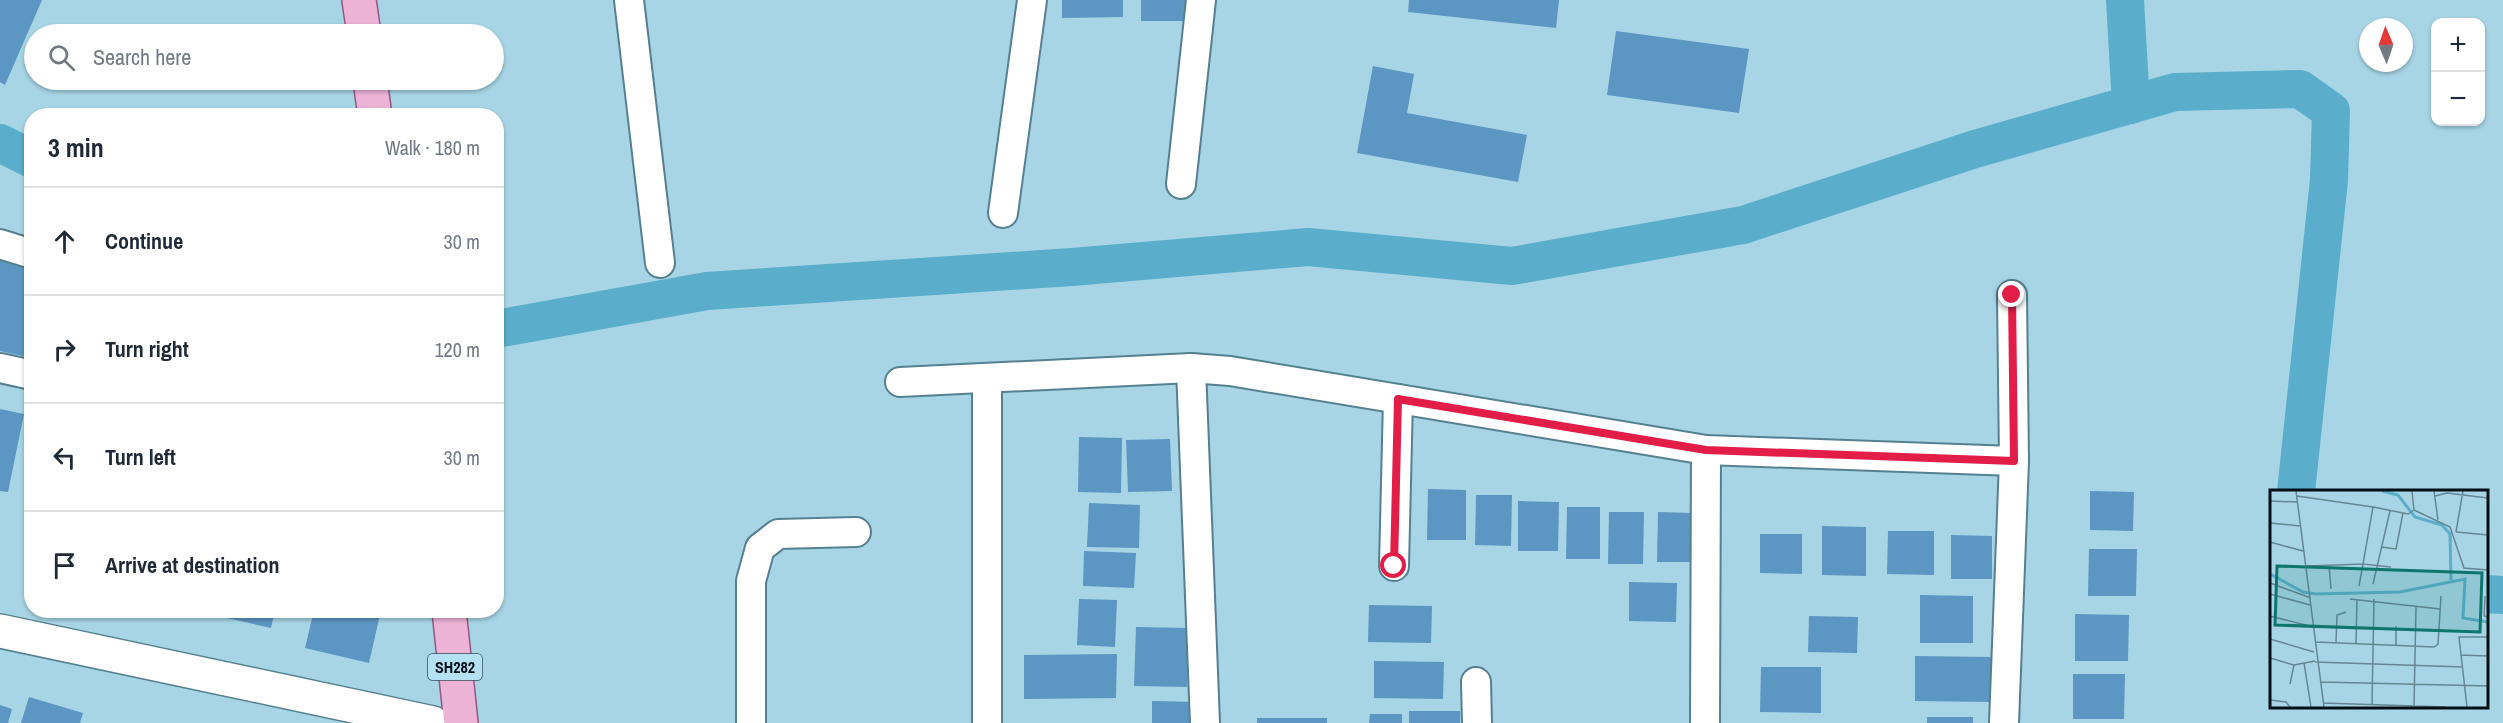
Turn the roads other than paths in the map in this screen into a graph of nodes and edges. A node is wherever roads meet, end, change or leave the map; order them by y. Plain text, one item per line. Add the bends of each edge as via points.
1 (359, 0) edge
2 (629, 0) edge
3 (1032, 0) edge
4 (1201, 0) edge
5 (363, 24) edge
6 (371, 90) edge
7 (374, 108) edge
8 (1181, 184) dead end
9 (1003, 213) dead end
10 (0, 244) edge
11 (24, 252) edge
12 (660, 263) dead end
13 (2012, 295) dead end
14 (0, 368) edge
15 (1191, 368) junction
16 (24, 373) edge
17 (987, 378) junction
18 (900, 382) dead end
19 (1398, 399) junction
20 (1706, 450) junction
21 (2014, 461) junction
22 (856, 532) dead end
23 (1394, 566) dead end
24 (450, 618) edge
25 (0, 631) edge
26 (1476, 682) dead end
27 (433, 723) edge
28 (460, 723) edge
29 (751, 723) edge
30 (987, 723) edge
31 (1204, 723) edge
32 (1477, 723) edge
33 (1705, 723) edge
34 (2004, 723) edge

1 - 5 main road
2 - 12 street
3 - 9 street
4 - 8 street
6 - 7 main road
10 - 11 street
13 - 21 street
14 - 16 street
15 - 17 street
15 - 19 street
15 - 31 street
17 - 18 street
17 - 30 street
19 - 20 street
19 - 23 street
20 - 21 street
20 - 33 street
21 - 34 street
22 - 29 street via 778,534 760,548 751,581
24 - 28 main road, SH282
25 - 27 main road
26 - 32 street

